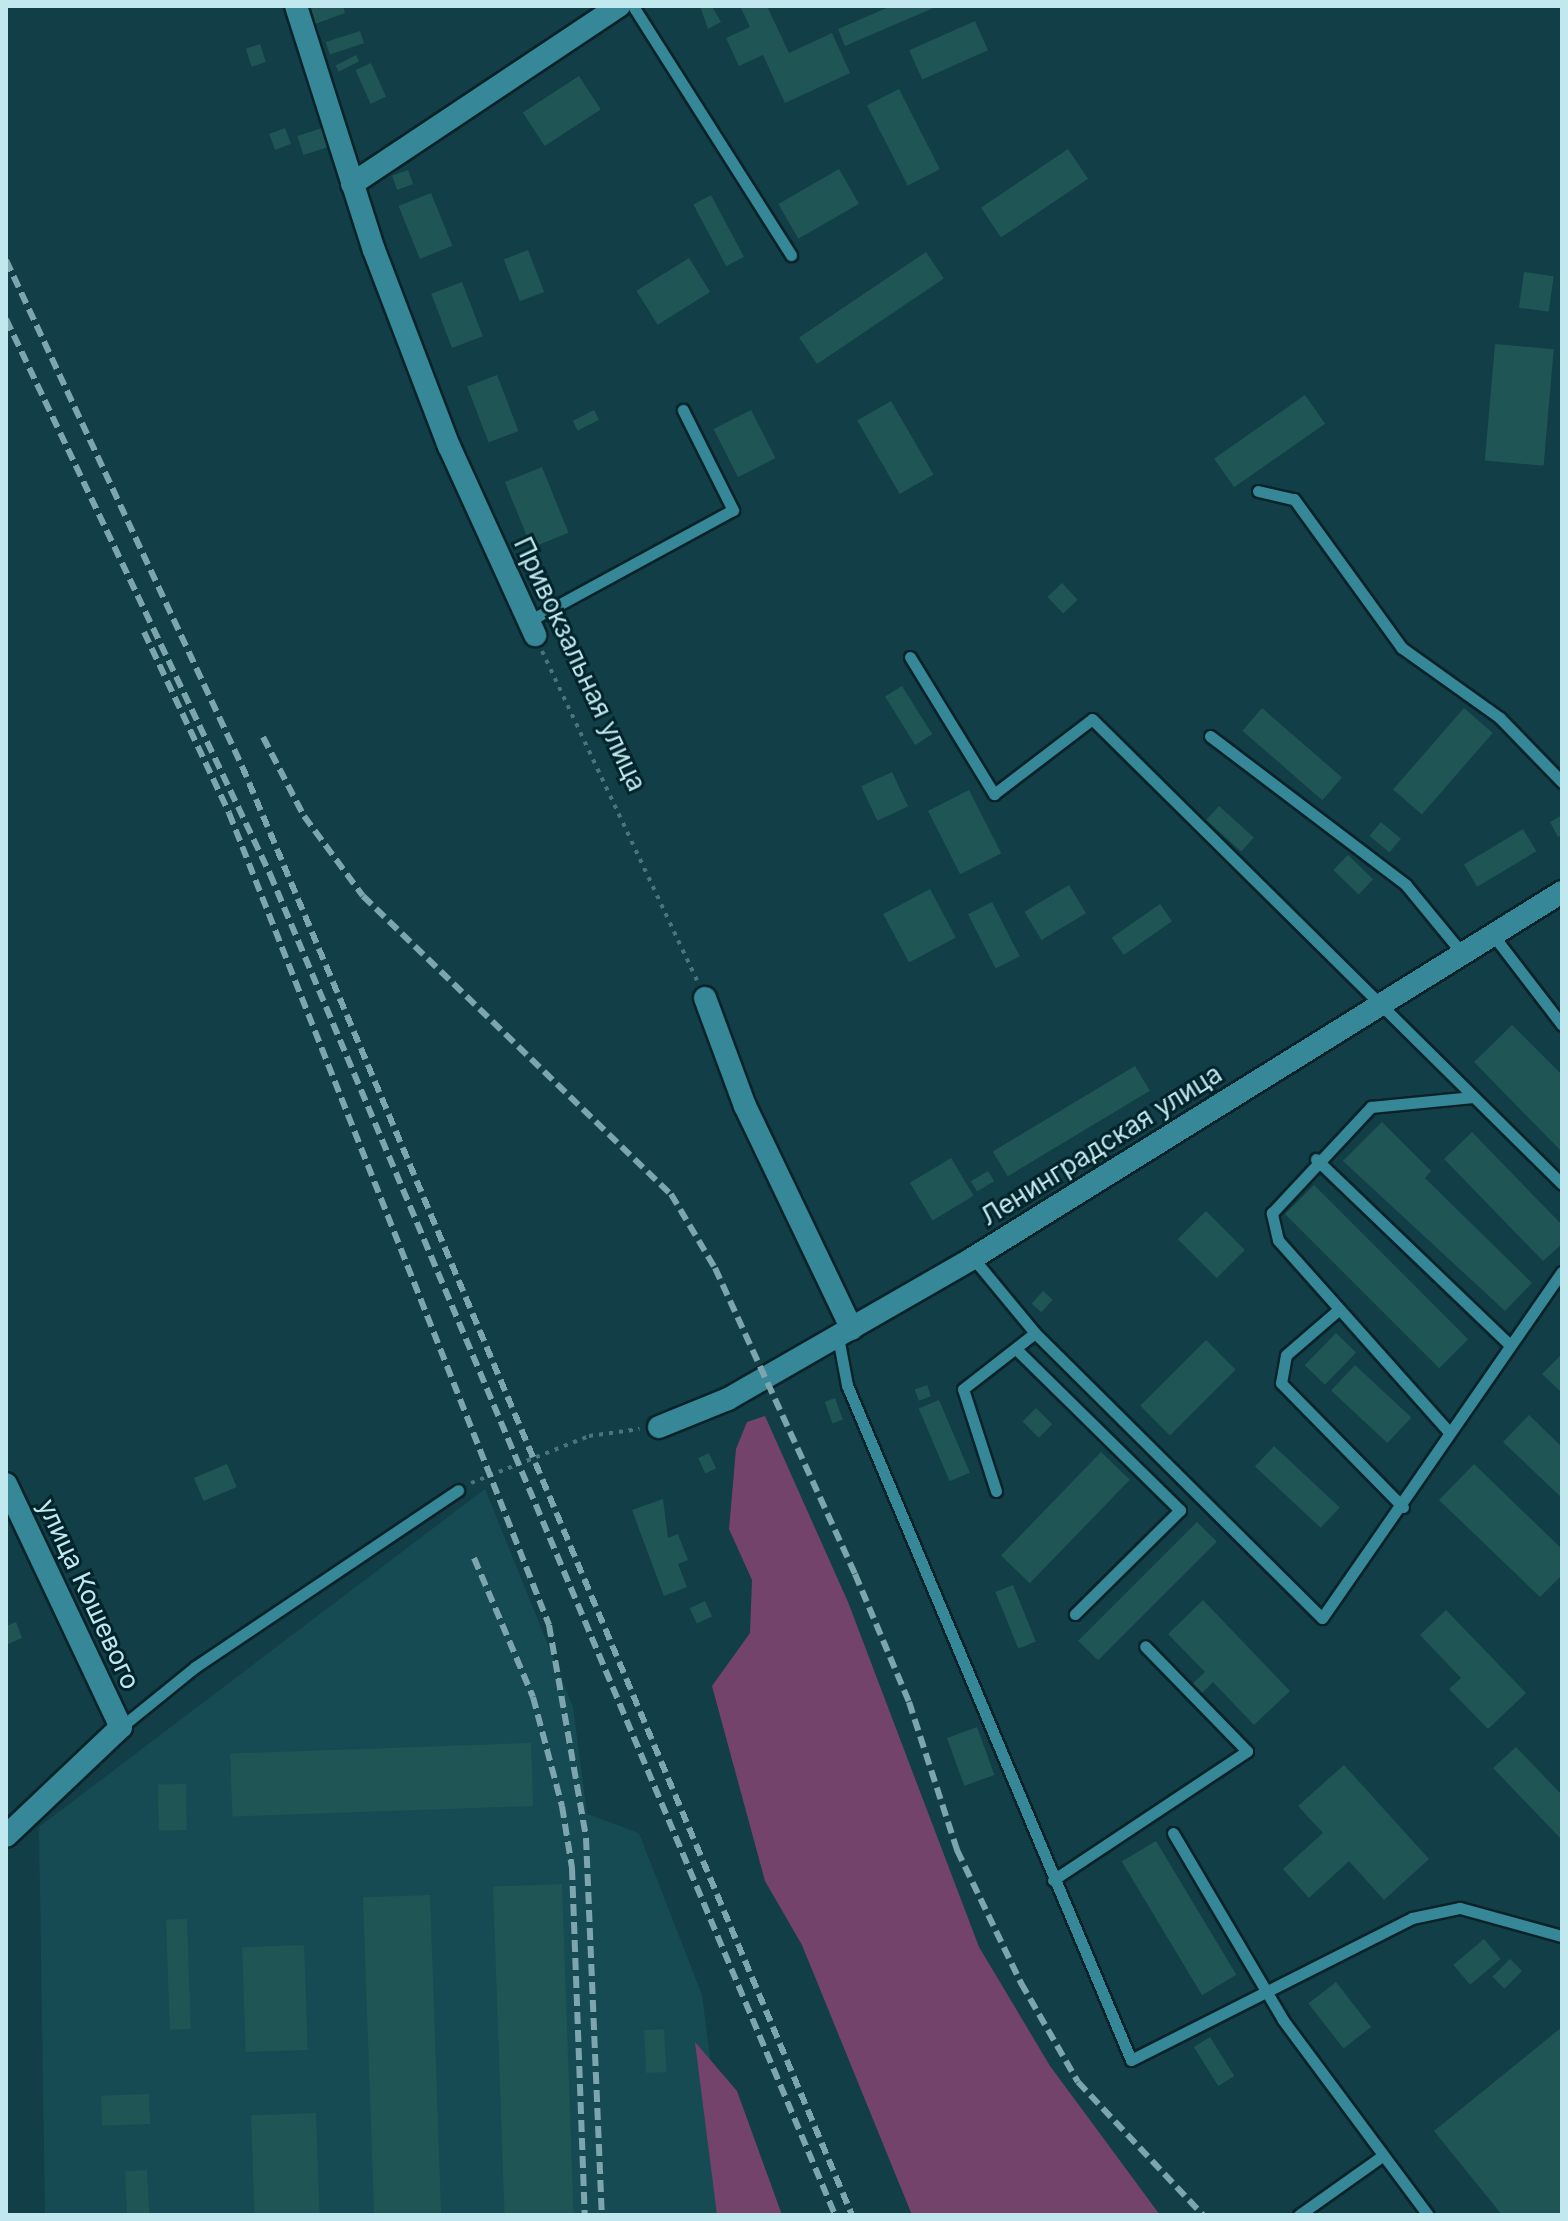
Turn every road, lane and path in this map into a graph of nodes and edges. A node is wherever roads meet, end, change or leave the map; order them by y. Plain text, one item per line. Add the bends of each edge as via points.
1 (296, 6) edge
2 (619, 6) edge
3 (633, 6) edge
4 (352, 184) junction
5 (791, 255) dead end
6 (683, 410) dead end
7 (1258, 491) dead end
8 (532, 628) junction
9 (910, 657) dead end
10 (1210, 736) dead end
11 (1562, 782) edge
12 (1562, 892) edge
13 (1493, 935) junction
14 (1462, 953) junction
15 (705, 998) joint
16 (1379, 1005) junction
17 (1562, 1025) edge
18 (1473, 1097) junction
19 (1316, 1159) junction
20 (1562, 1184) edge
21 (973, 1258) junction
22 (1562, 1272) edge
23 (1337, 1311) junction
24 (845, 1333) junction
25 (1035, 1333) junction
26 (1508, 1343) junction
27 (1016, 1349) junction
28 (659, 1427) joint
29 (1449, 1432) junction
30 (480, 1479) dead end
31 (6, 1484) edge
32 (458, 1490) dead end
33 (996, 1491) dead end
34 (1403, 1507) junction
35 (1075, 1614) dead end
36 (1145, 1646) dead end
37 (121, 1727) junction
38 (1173, 1833) dead end
39 (6, 1836) edge
40 (1053, 1880) junction
41 (1562, 1936) edge
42 (1264, 1991) junction
43 (1382, 2156) junction
44 (1299, 2215) edge
45 (1428, 2215) edge

1 - 4 street, Привокзальная улица
2 - 4 street
3 - 5 lane
4 - 8 street, Привокзальная улица via 449,446
6 - 8 lane via 733,510
7 - 11 lane via 1294,499 1402,648 1500,718
8 - 15 path, Привокзальная улица
9 - 16 lane via 994,794 1092,719
10 - 14 lane via 1406,885
12 - 13 street, Ленинградская улица
13 - 14 street, Ленинградская улица
13 - 17 lane
14 - 16 street, Ленинградская улица
15 - 24 street via 745,1106
16 - 18 lane
16 - 21 street, Ленинградская улица
18 - 19 lane via 1371,1107
18 - 20 lane
19 - 23 lane via 1272,1213 1278,1240
19 - 26 lane
21 - 24 street, Ленинградская улица
21 - 25 lane
22 - 26 lane
23 - 29 lane
23 - 34 lane via 1286,1355 1281,1383
24 - 28 street, Ленинградская улица via 728,1399
24 - 40 lane via 847,1385
25 - 27 lane
25 - 34 lane via 1322,1618
26 - 29 lane
27 - 33 lane via 963,1389
27 - 35 lane via 1180,1510
28 - 30 path via 589,1436
29 - 34 lane
31 - 37 street, улица Кошевого
32 - 37 lane via 195,1667
36 - 40 lane via 1247,1751
37 - 39 street
38 - 42 lane
40 - 42 lane via 1131,2060
41 - 42 lane via 1460,1908 1412,1918
42 - 43 lane
43 - 44 lane
43 - 45 lane

